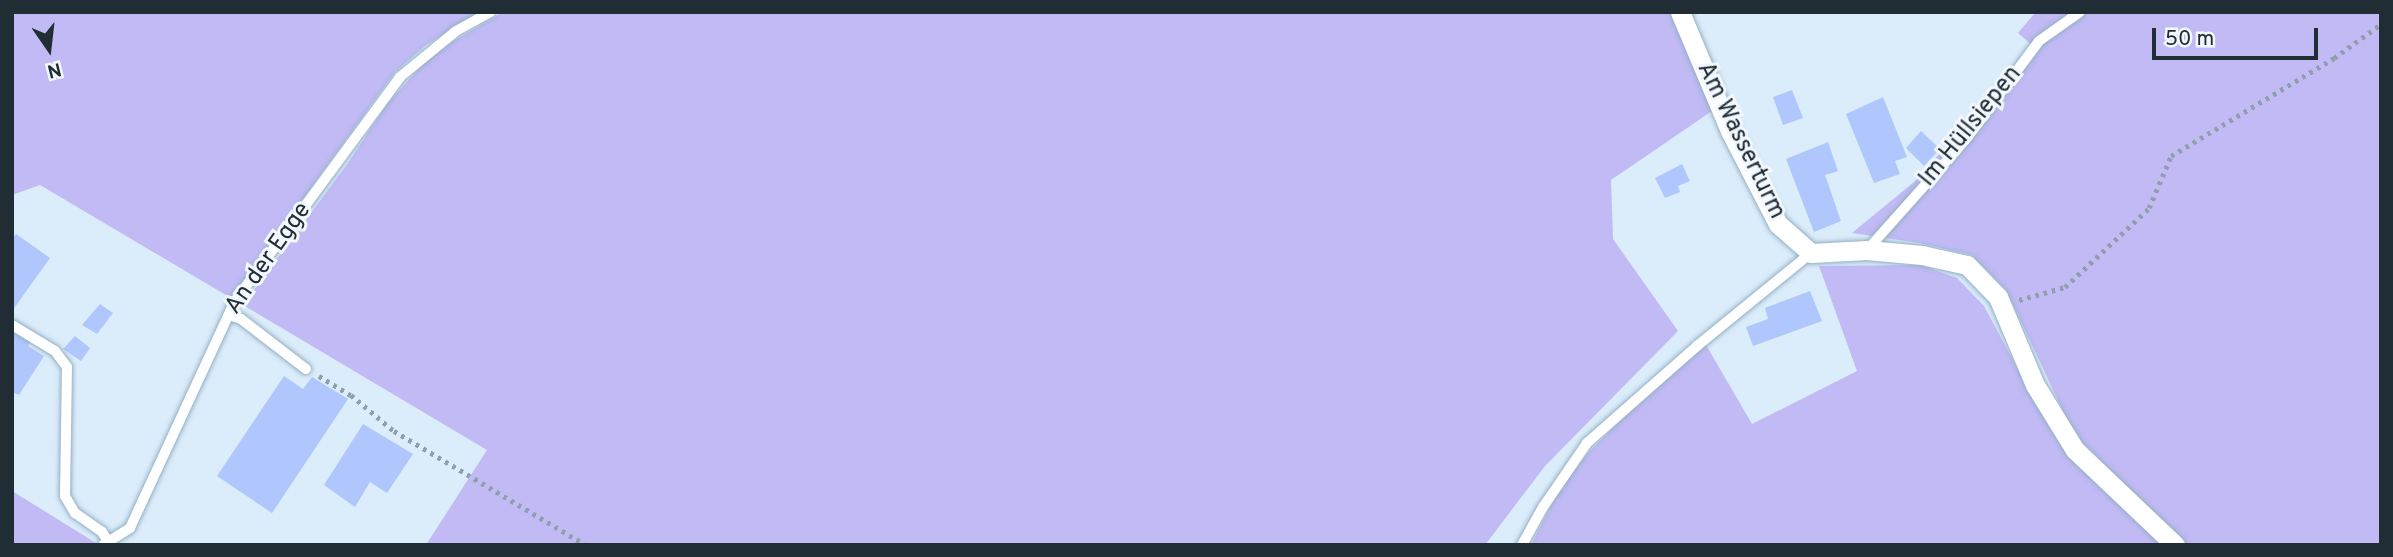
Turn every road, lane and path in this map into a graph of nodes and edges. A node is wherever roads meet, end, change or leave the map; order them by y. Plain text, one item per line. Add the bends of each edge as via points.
1 (490, 12) edge
2 (1680, 12) edge
3 (2080, 12) edge
4 (2381, 24) edge
5 (1867, 250) junction
6 (1811, 253) junction
7 (1998, 297) junction
8 (229, 315) junction
9 (12, 325) edge
10 (306, 369) joint
11 (105, 543) edge
12 (586, 545) edge
13 (1522, 545) edge
14 (2175, 545) edge

1 - 8 lane, An der Egge via 456,31 400,77
2 - 6 street, Am Wasserturm via 1730,131 1778,224
3 - 5 lane, Im Hüllsiepen via 2039,41 1966,139
4 - 7 path via 2334,58 2171,156 2148,208 2065,287 2021,300
5 - 6 street
5 - 7 street via 1967,265
6 - 13 lane via 1587,443
7 - 14 street via 2035,385 2075,450
8 - 10 lane via 241,319
8 - 11 lane, An der Egge via 130,528
9 - 11 lane via 55,351 67,368 65,496 75,513 102,532
10 - 12 path via 351,395 394,431

